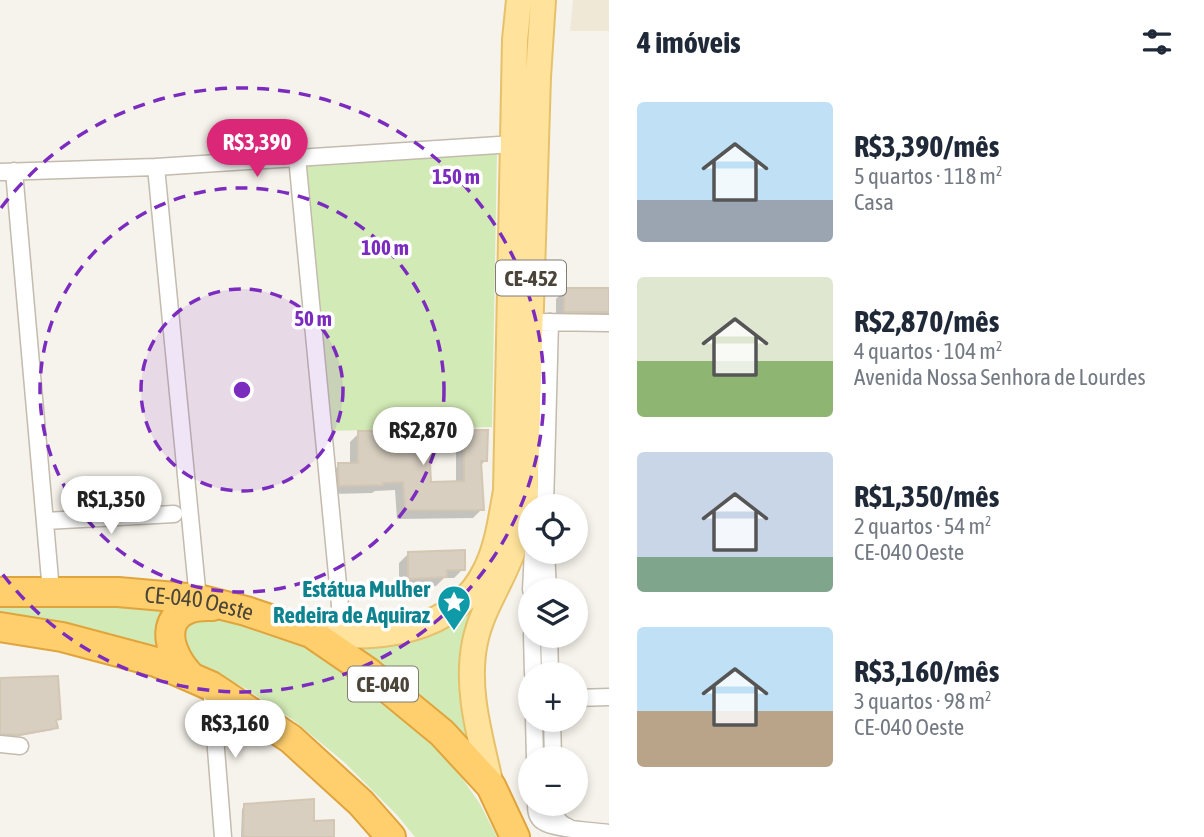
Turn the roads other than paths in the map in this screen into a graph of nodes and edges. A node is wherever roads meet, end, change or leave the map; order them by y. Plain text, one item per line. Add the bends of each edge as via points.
1 (519, 0) edge
2 (543, 0) edge
3 (513, 144) junction
4 (297, 157) junction
5 (156, 167) junction
6 (7, 171) edge
7 (530, 322) junction
8 (609, 323) edge
9 (544, 494) edge
10 (174, 514) dead end
11 (45, 520) junction
12 (51, 591) junction
13 (0, 592) edge
14 (198, 598) junction
15 (232, 607) junction
16 (0, 627) edge
17 (310, 633) junction
18 (342, 637) junction
19 (200, 680) junction
20 (609, 697) edge
21 (588, 698) edge
22 (0, 744) edge
23 (20, 746) dead end
24 (491, 786) junction
25 (539, 816) edge
26 (556, 816) edge
27 (568, 827) junction
28 (609, 833) edge
29 (223, 837) edge
30 (391, 837) edge
31 (515, 837) edge

1 - 3 main road, CE-452
2 - 7 main road, CE-452
3 - 4 street
3 - 7 main road, CE-452
4 - 5 street
4 - 18 street
5 - 6 street
5 - 14 street
6 - 11 street
7 - 8 street
7 - 9 street
7 - 18 main road, CE-452 via 506,491 487,568 476,587 437,618 412,629
7 - 24 main road, CE-452 via 525,501 512,555 475,641 472,667 478,730
10 - 11 street
11 - 12 street
12 - 13 highway, CE-040 Oeste / CE-040
12 - 14 highway, CE-040 Oeste / CE-040
14 - 15 highway, CE-040 Oeste / CE-040
15 - 17 highway, CE-040 Oeste / CE-040
15 - 19 highway via 191,607 171,625 174,654
16 - 19 highway via 91,643
17 - 18 main road, CE-452
17 - 24 highway, CE-040 Oeste / CE-040 via 406,702
19 - 29 street
19 - 30 highway via 291,738
20 - 21 street
22 - 23 street
24 - 31 highway, CE-040 Oeste / CE-040
25 - 27 street via 551,825
26 - 27 street
27 - 28 street

